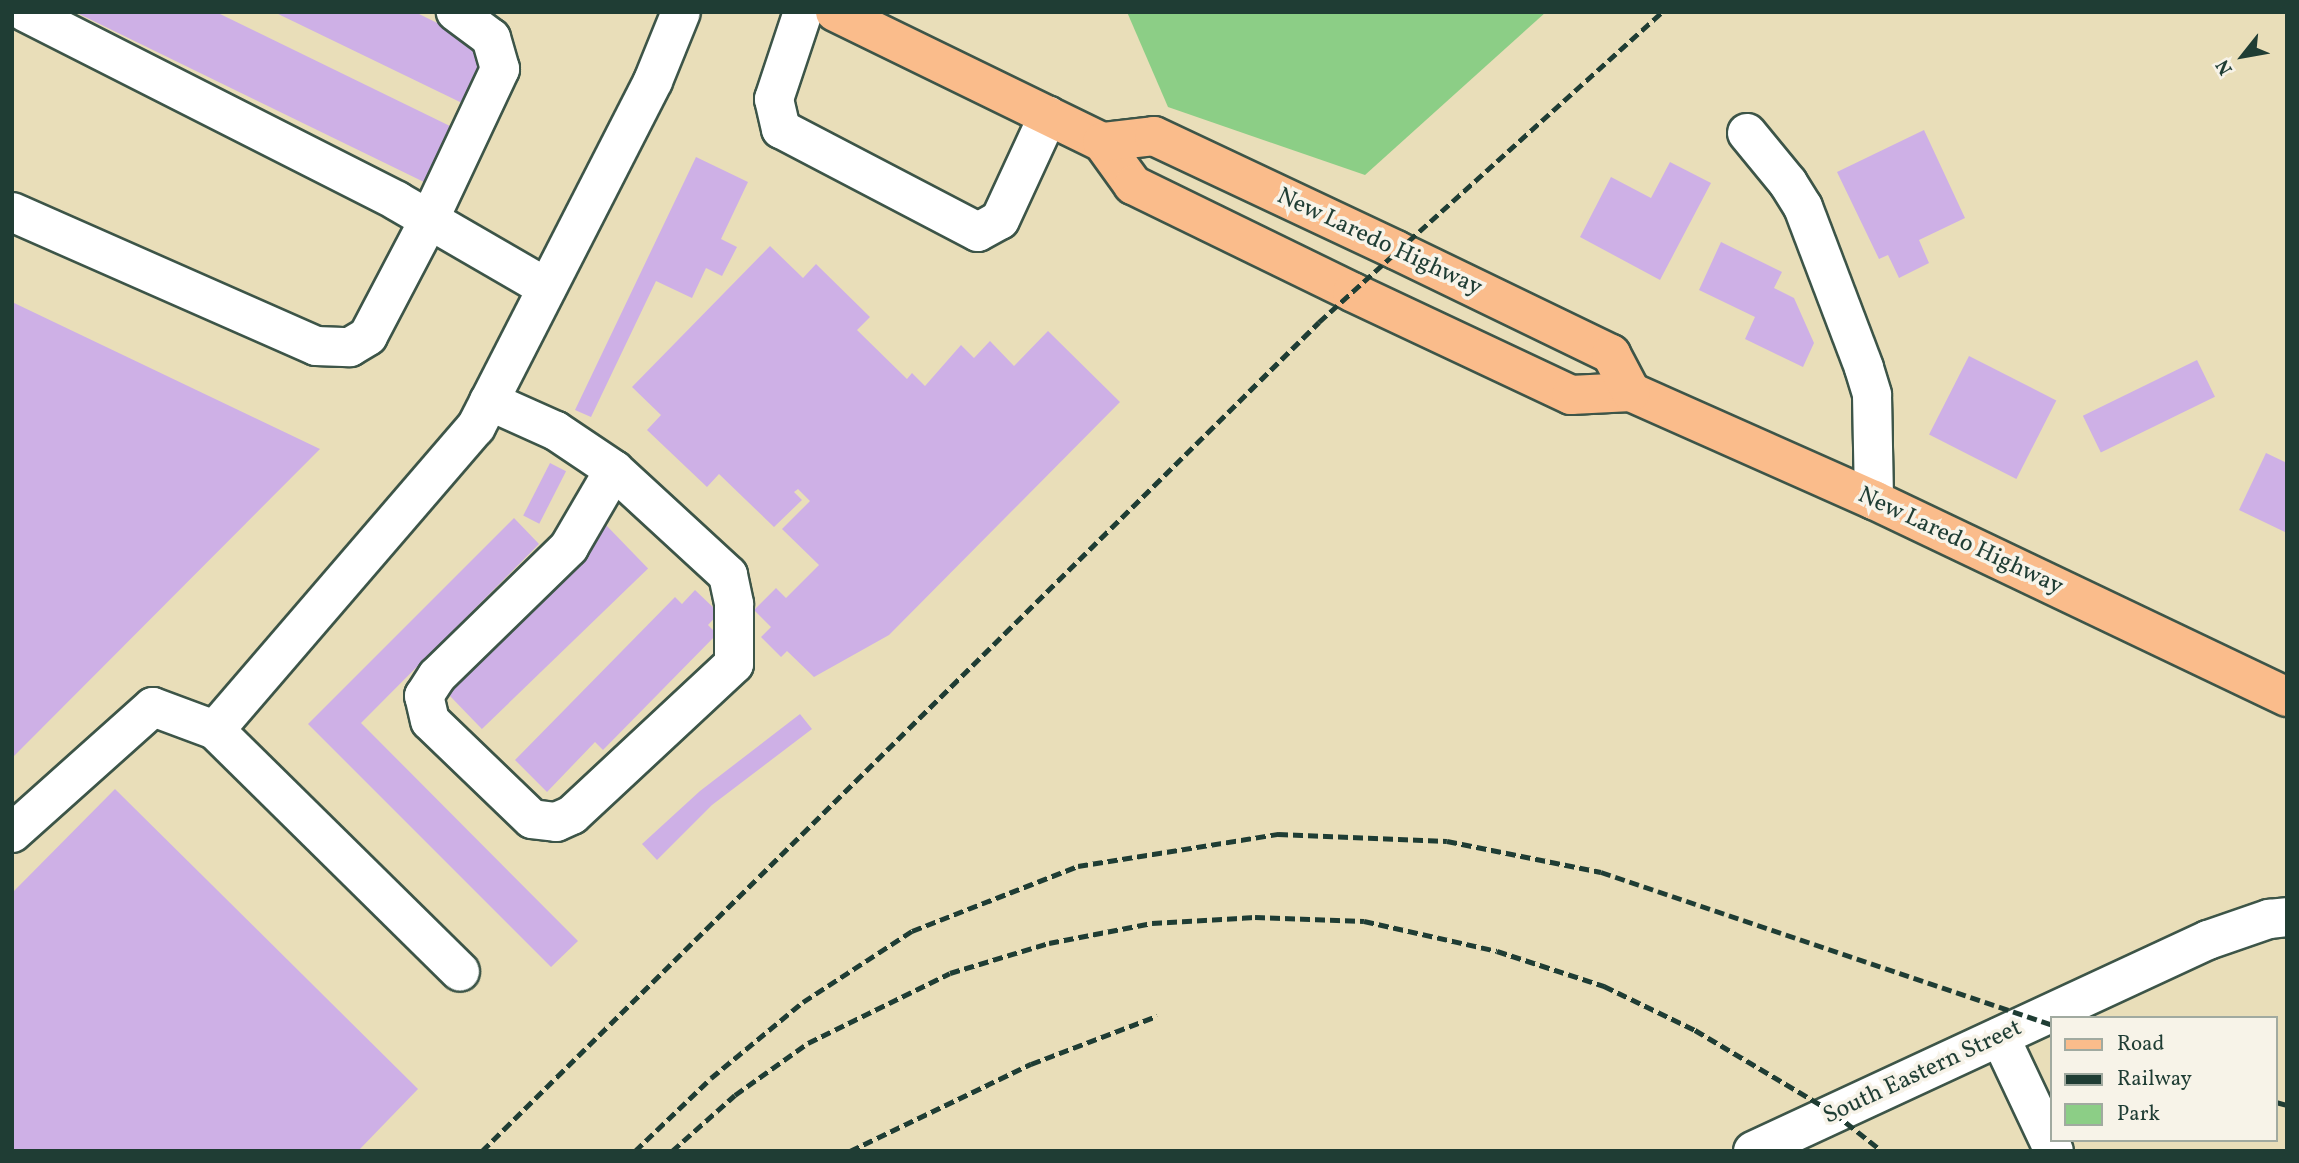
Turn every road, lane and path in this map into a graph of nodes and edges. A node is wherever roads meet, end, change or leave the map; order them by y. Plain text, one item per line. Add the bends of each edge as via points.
1 (24, 12) edge
2 (456, 12) edge
3 (681, 12) edge
4 (803, 12) edge
5 (835, 12) edge
6 (1048, 116) junction
7 (1747, 133) dead end
8 (1102, 142) junction
9 (12, 212) edge
10 (429, 220) junction
11 (547, 288) junction
12 (1631, 392) junction
13 (482, 414) junction
14 (614, 470) junction
15 (1874, 500) junction
16 (2287, 697) edge
17 (215, 730) junction
18 (12, 833) edge
19 (2287, 917) edge
20 (460, 972) dead end
21 (2000, 1037) junction
22 (1754, 1151) edge
23 (2054, 1151) edge

1 - 10 street
2 - 10 street via 491,38 500,69
3 - 11 street via 653,81
4 - 6 street via 774,99 780,128 978,232 1000,220
5 - 6 main road, New Laredo Highway
6 - 8 main road, New Laredo Highway
7 - 15 street via 1803,207 1842,307 1872,395
8 - 12 main road, New Laredo Highway via 1133,185 1352,292 1571,395
8 - 12 main road, New Laredo Highway via 1154,136 1611,354
9 - 10 street via 316,346 350,347 368,336
10 - 11 street
11 - 13 street
12 - 15 main road, New Laredo Highway
13 - 14 street via 556,431
13 - 17 street
14 - 14 street via 728,575 736,629 734,664 572,815 556,822 533,819 430,721 424,696 437,676 569,547
15 - 16 main road, New Laredo Highway
17 - 18 street via 153,707
17 - 20 street
19 - 21 street, South Eastern Street via 2208,940
21 - 22 street, South Eastern Street
21 - 23 street

